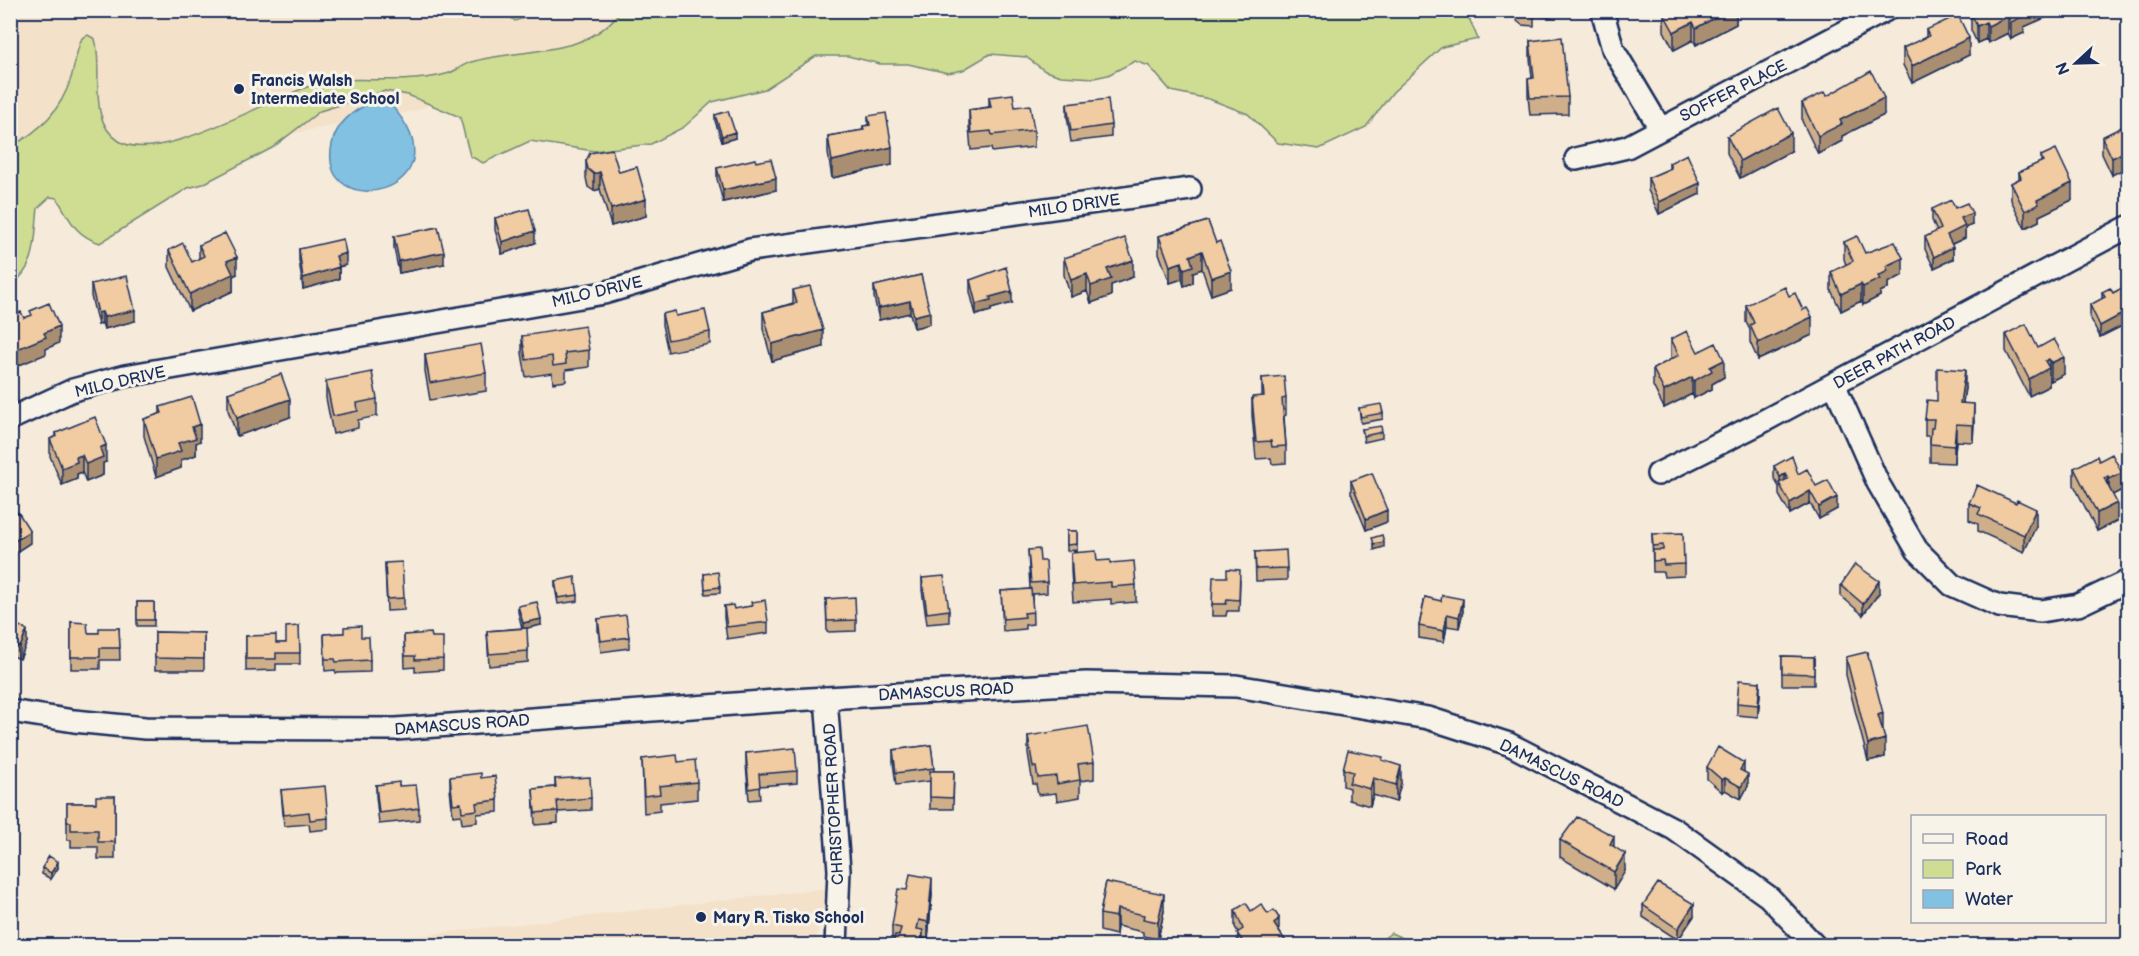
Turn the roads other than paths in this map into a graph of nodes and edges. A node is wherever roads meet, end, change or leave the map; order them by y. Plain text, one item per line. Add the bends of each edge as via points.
1 (1602, 10) edge
2 (1886, 10) edge
3 (1660, 128) junction
4 (1576, 159) dead end
5 (1190, 189) dead end
6 (2128, 227) edge
7 (1834, 384) junction
8 (10, 419) edge
9 (1658, 474) dead end
10 (2128, 581) edge
11 (826, 698) junction
12 (10, 711) edge
13 (836, 945) edge
14 (1815, 945) edge

1 - 3 street via 1613,49
2 - 3 street, SOFFER PLACE
3 - 4 street, SOFFER PLACE via 1627,147
5 - 8 street, MILO DRIVE via 750,250 604,292 125,376 73,390
6 - 7 street, DEER PATH ROAD
7 - 9 street, DEER PATH ROAD
7 - 10 street via 1878,483 1917,550 1952,585 1999,606 2041,611 2078,605
11 - 12 street, DAMASCUS ROAD via 396,729 145,728
11 - 13 street, CHRISTOPHER ROAD via 839,870
11 - 14 street, DAMASCUS ROAD via 1086,682 1236,686 1428,718 1509,744 1674,829 1769,897

